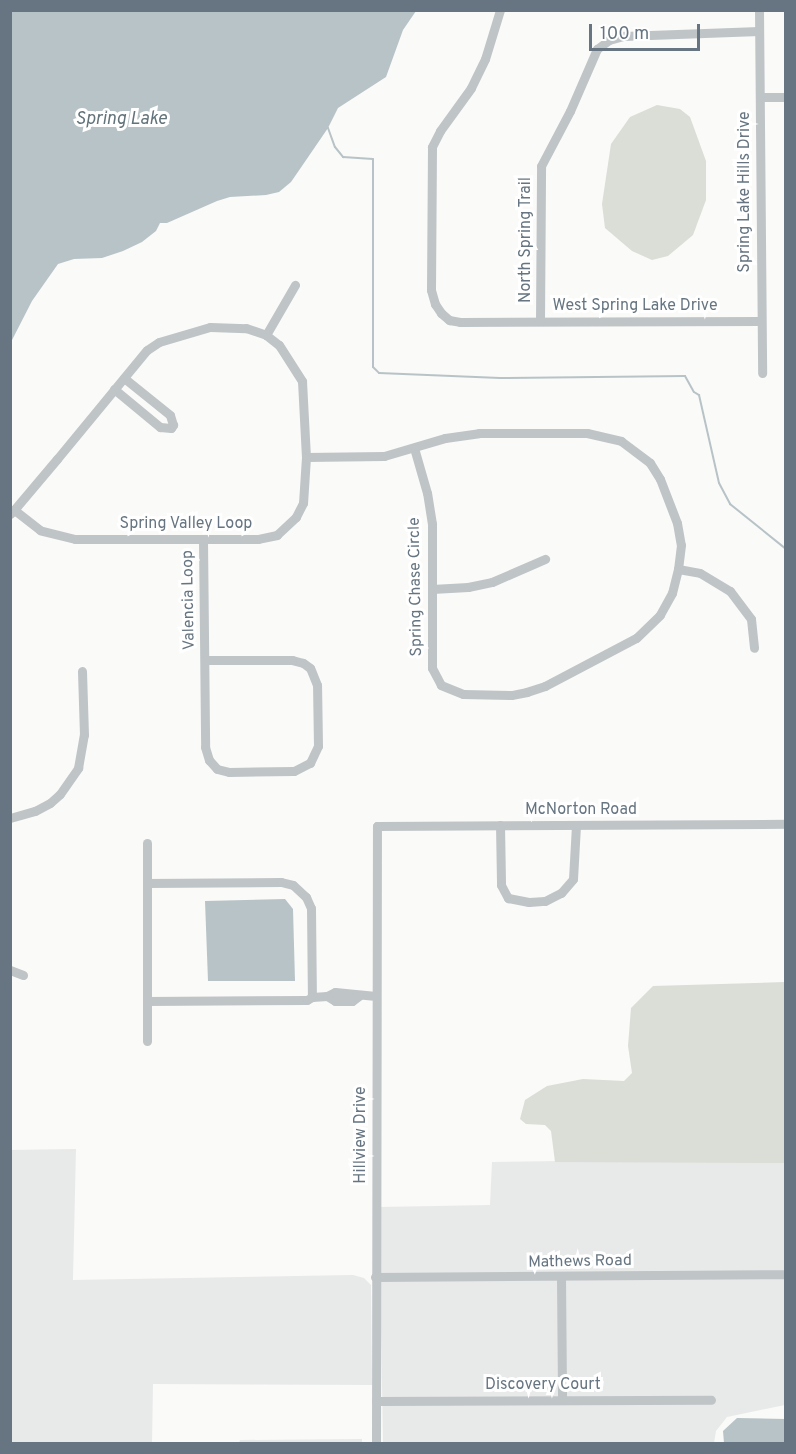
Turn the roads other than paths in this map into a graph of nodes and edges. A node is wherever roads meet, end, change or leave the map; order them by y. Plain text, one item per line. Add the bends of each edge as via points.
1 (500, 10) edge
2 (759, 10) edge
3 (759, 31) junction
4 (760, 97) junction
5 (786, 97) edge
6 (296, 285) dead end
7 (540, 321) junction
8 (761, 321) junction
9 (266, 335) junction
10 (762, 373) dead end
11 (124, 378) junction
12 (114, 389) junction
13 (414, 448) junction
14 (306, 457) junction
15 (12, 512) edge
16 (203, 540) junction
17 (545, 559) dead end
18 (678, 569) junction
19 (432, 589) junction
20 (754, 648) dead end
21 (205, 660) junction
22 (82, 671) dead end
23 (10, 818) edge
24 (786, 824) edge
25 (500, 825) junction
26 (576, 825) junction
27 (377, 826) joint
28 (147, 843) dead end
29 (147, 883) junction
30 (10, 970) edge
31 (23, 975) dead end
32 (376, 996) junction
33 (312, 997) junction
34 (147, 1001) junction
35 (147, 1041) dead end
36 (786, 1274) edge
37 (375, 1277) junction
38 (561, 1278) junction
39 (562, 1400) junction
40 (711, 1400) dead end
41 (376, 1401) junction
42 (376, 1443) edge

1 - 7 street, West Spring Lake Drive via 485,59 471,88 432,147 431,290 435,304 449,320
2 - 3 street, Spring Lake Hills Drive
3 - 4 street, Spring Lake Hills Drive
3 - 7 street, North Spring Trail via 623,36 597,49 541,166
4 - 5 street
4 - 8 street, Spring Lake Hills Drive
6 - 9 street
7 - 8 street, West Spring Lake Drive
8 - 10 street, Spring Lake Hills Drive
9 - 11 street, Spring Valley Loop via 227,326 176,335 147,350
9 - 14 street, Spring Valley Loop via 279,345 302,381
11 - 12 street, Spring Valley Loop
11 - 12 street via 170,415 171,428 160,427
12 - 15 street, Spring Valley Loop
13 - 14 street, Spring Chase Circle via 384,456
13 - 18 street, Spring Chase Circle via 479,433 587,433 621,441 650,463 660,479 681,545
13 - 19 street, Spring Chase Circle via 432,524
14 - 16 street, Spring Valley Loop via 303,503 286,528 267,538
15 - 16 street, Spring Valley Loop via 57,536
16 - 21 street, Valencia Loop
17 - 19 street via 492,582
18 - 19 street, Spring Chase Circle via 672,593 660,615 636,638 545,686 512,695 462,694 441,685 432,668
18 - 20 street via 700,573 730,591 751,619
21 - 21 street, Valencia Loop via 205,747 217,769 294,771 310,763 318,746 317,685 310,668 292,660
22 - 23 street via 84,735 78,768 50,803
24 - 26 street, McNorton Road
25 - 26 street, McNorton Road
25 - 26 street via 501,885 507,898 529,902 545,901 561,893 573,879
25 - 27 street, McNorton Road
27 - 32 street, Hillview Drive
28 - 29 street
29 - 33 street via 293,885 311,908
29 - 34 street
30 - 31 street
32 - 33 street via 344,997 335,992
32 - 37 street, Hillview Drive
33 - 34 street
34 - 35 street
36 - 38 street, Mathews Road
37 - 38 street, Mathews Road
37 - 41 street, Hillview Drive
38 - 39 street
39 - 40 street, Discovery Court
39 - 41 street, Discovery Court
41 - 42 street, Hillview Drive

